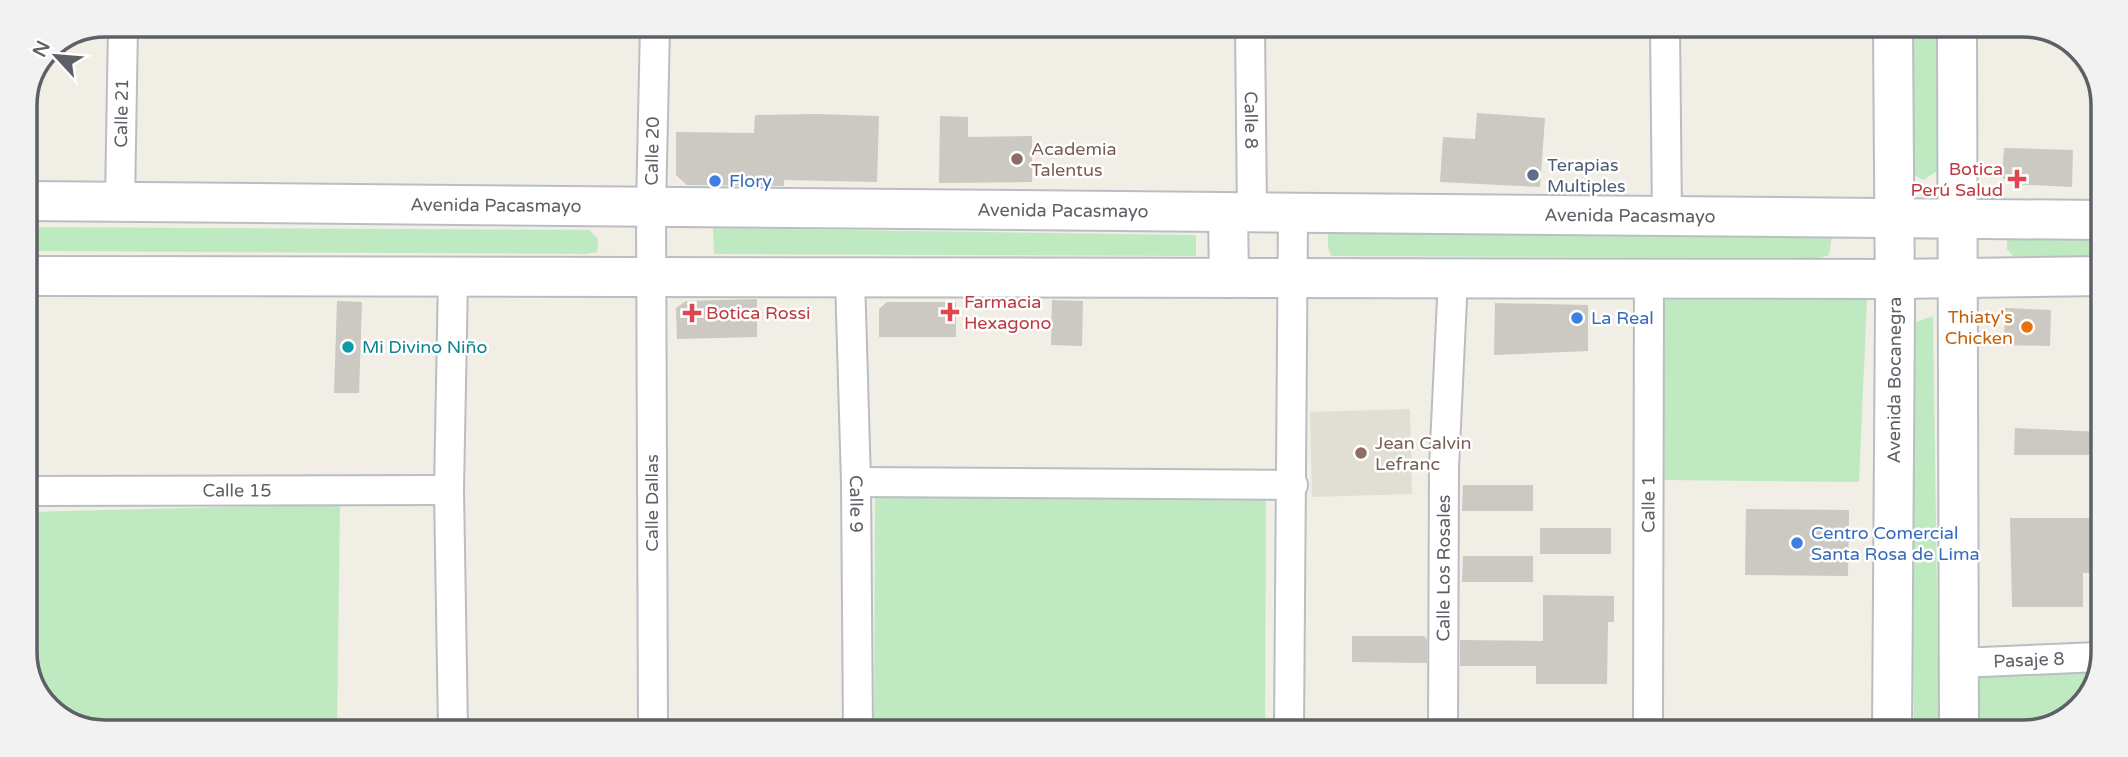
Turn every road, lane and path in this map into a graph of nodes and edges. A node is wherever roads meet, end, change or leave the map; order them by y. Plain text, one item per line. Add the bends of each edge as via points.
1 (123, 37) edge
2 (654, 37) edge
3 (1249, 37) edge
4 (1665, 37) edge
5 (1893, 37) edge
6 (1957, 37) edge
7 (37, 201) edge
8 (120, 202) junction
9 (651, 208) junction
10 (1240, 214) junction
11 (1293, 214) junction
12 (1667, 218) junction
13 (1957, 220) junction
14 (2091, 220) edge
15 (1893, 221) junction
16 (37, 276) edge
17 (2091, 276) edge
18 (453, 277) junction
19 (652, 277) junction
20 (1294, 277) junction
21 (850, 278) junction
22 (1229, 278) junction
23 (1453, 278) junction
24 (1957, 278) junction
25 (1649, 279) junction
26 (1895, 279) junction
27 (856, 482) junction
28 (1293, 485) junction
29 (449, 490) junction
30 (37, 491) edge
31 (2091, 657) edge
32 (1958, 663) junction
33 (453, 720) edge
34 (653, 720) edge
35 (858, 720) edge
36 (1289, 720) edge
37 (1443, 720) edge
38 (1648, 720) edge
39 (1892, 720) edge
40 (1959, 720) edge

1 - 8 street, Calle 21
2 - 9 street, Calle 20
3 - 10 street, Calle 8
4 - 12 street
5 - 15 main road, Avenida Bocanegra
6 - 13 main road
7 - 8 main road, Avenida Pacasmayo
8 - 9 main road, Avenida Pacasmayo
9 - 10 main road, Avenida Pacasmayo
9 - 19 street, Calle 20
10 - 11 main road, Avenida Pacasmayo
10 - 22 main road
11 - 12 main road, Avenida Pacasmayo
11 - 20 street
12 - 15 main road, Avenida Pacasmayo
13 - 14 main road, Avenida Pacasmayo
13 - 15 main road, Avenida Pacasmayo
13 - 24 main road
15 - 26 main road, Avenida Bocanegra
16 - 18 main road
17 - 24 main road
18 - 19 main road
18 - 29 street
19 - 21 main road
19 - 34 street, Calle Dallas
20 - 22 main road
20 - 23 main road
20 - 28 street
21 - 22 main road
21 - 27 street, Calle 9
23 - 25 main road
23 - 37 street, Calle Los Rosales via 1444,467
24 - 26 main road
24 - 32 main road
25 - 26 main road
25 - 38 street, Calle 1
26 - 39 main road, Avenida Bocanegra
27 - 28 street
27 - 35 street, Calle 9
28 - 36 street
29 - 30 street, Calle 15
29 - 33 street
31 - 32 street, Pasaje 8
32 - 40 main road

